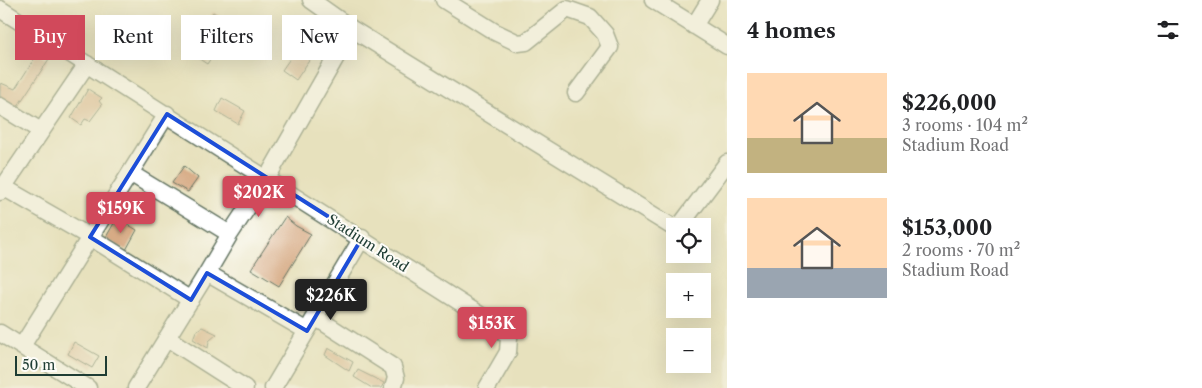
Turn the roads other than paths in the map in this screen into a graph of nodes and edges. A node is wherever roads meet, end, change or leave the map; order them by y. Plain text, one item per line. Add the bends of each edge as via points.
1 (311, 0) edge
2 (444, 0) edge
3 (653, 0) edge
4 (710, 0) edge
5 (0, 8) edge
6 (332, 15) edge
7 (694, 26) junction
8 (357, 32) edge
9 (727, 46) edge
10 (334, 60) edge
11 (87, 64) junction
12 (576, 92) dead end
13 (0, 106) edge
14 (167, 114) junction
15 (41, 131) junction
16 (727, 163) edge
17 (130, 173) junction
18 (267, 178) junction
19 (2, 190) edge
20 (230, 234) junction
21 (90, 237) junction
22 (362, 238) junction
23 (207, 273) junction
24 (191, 300) junction
25 (315, 317) junction
26 (306, 331) junction
27 (0, 334) edge
28 (167, 338) junction
29 (22, 346) junction
30 (88, 388) edge
31 (136, 388) edge
32 (245, 388) edge
33 (273, 388) edge
34 (393, 388) edge
35 (487, 388) edge

1 - 6 street
2 - 12 street via 518,43 526,42 567,9 590,17 605,34 610,47
3 - 7 street
4 - 7 street
5 - 11 street, Stadium Road
7 - 9 street
8 - 16 street via 671,226 682,223
10 - 18 street
11 - 14 street, Stadium Road
11 - 15 street
13 - 15 street
14 - 17 street
14 - 18 street, Stadium Road
15 - 19 street
17 - 20 street
17 - 21 street
18 - 20 street
18 - 22 street, Stadium Road
19 - 21 street
20 - 23 street
21 - 24 street
21 - 29 street
22 - 25 street
22 - 35 street, Stadium Road via 502,328 510,338 508,352
23 - 24 street
23 - 26 street
24 - 28 street
25 - 26 street
25 - 34 street via 393,367 396,378
26 - 33 street
27 - 29 street
28 - 31 street
28 - 32 street
29 - 30 street

